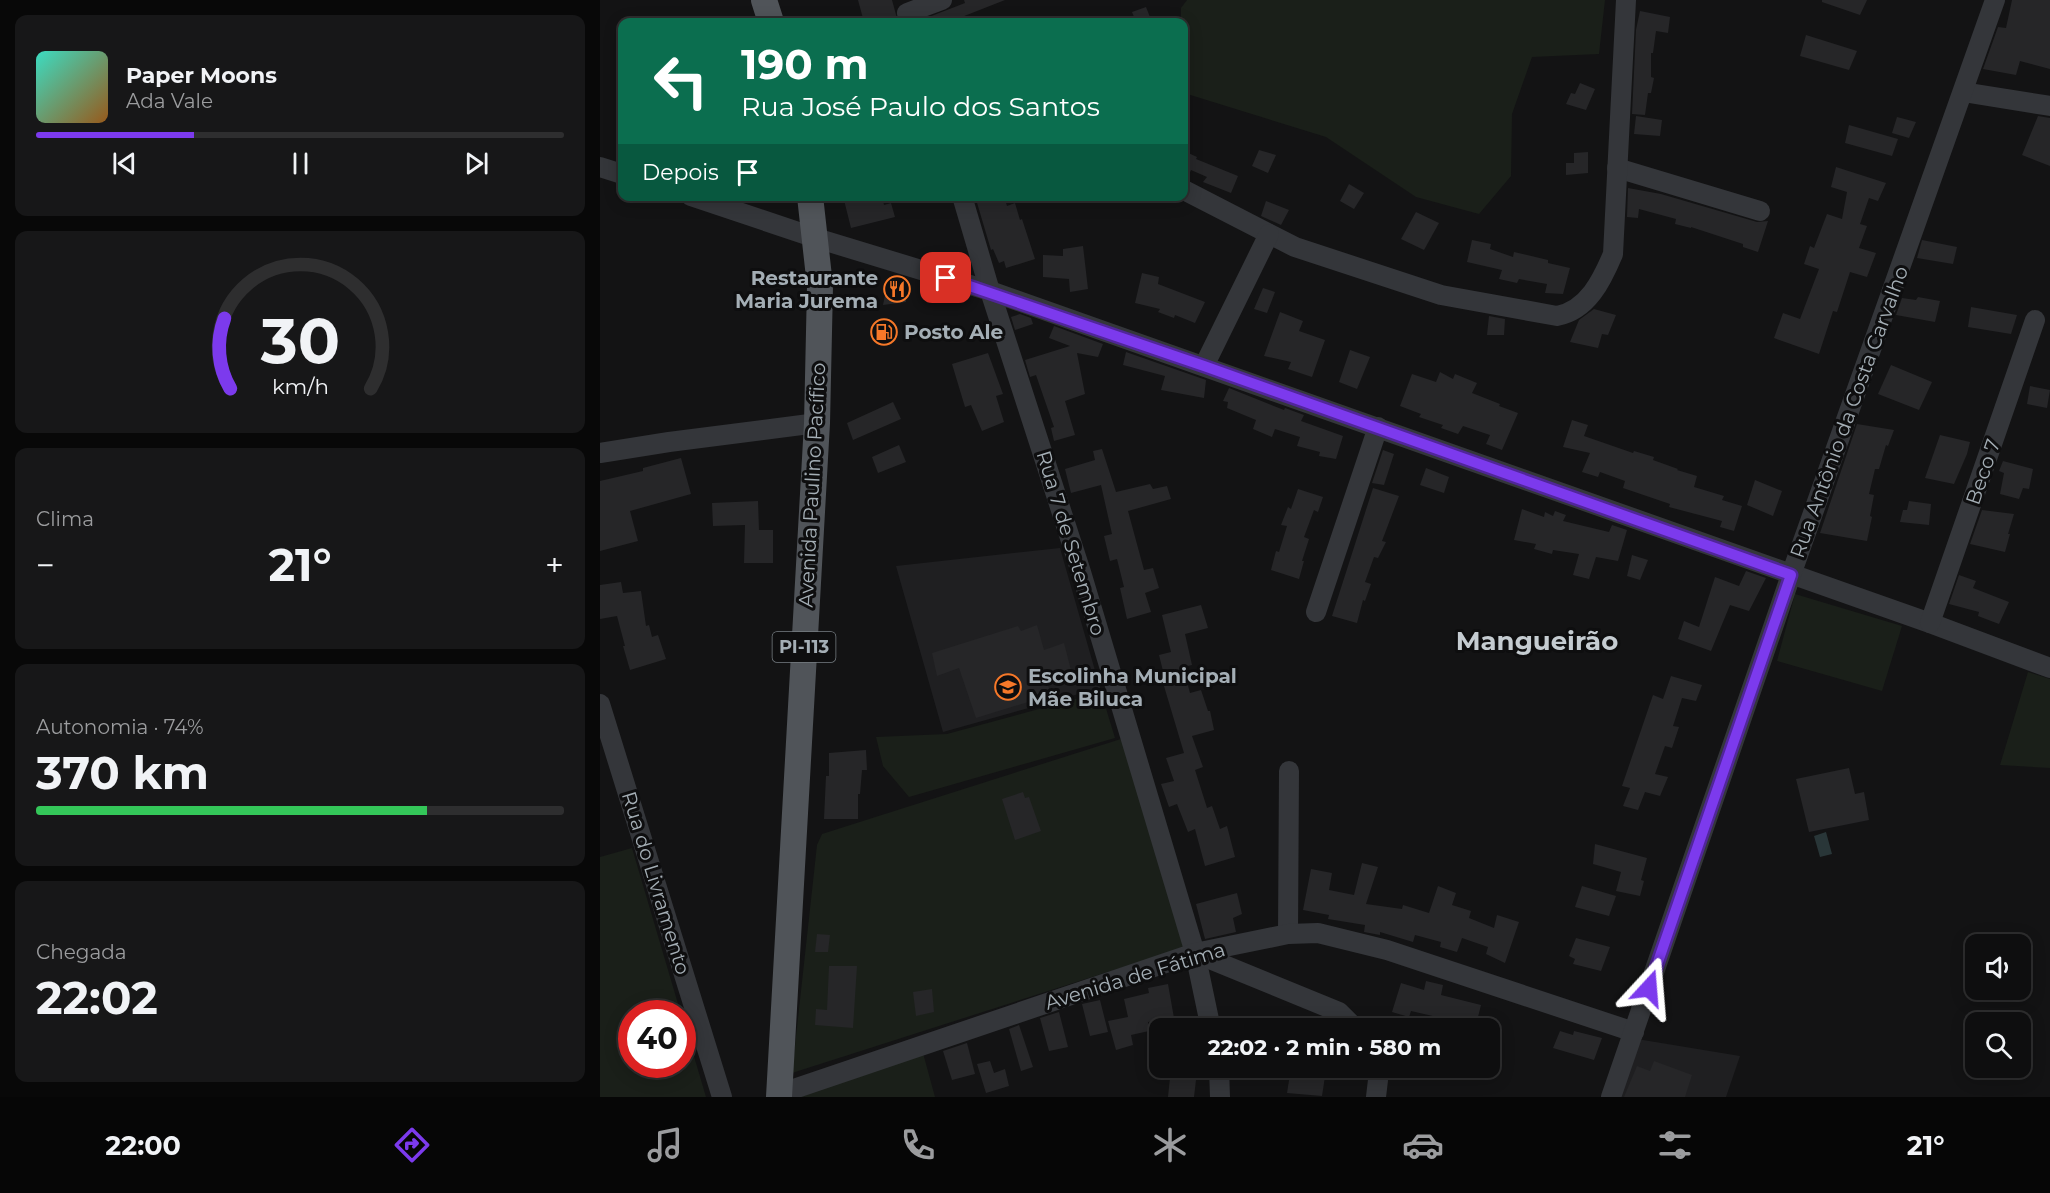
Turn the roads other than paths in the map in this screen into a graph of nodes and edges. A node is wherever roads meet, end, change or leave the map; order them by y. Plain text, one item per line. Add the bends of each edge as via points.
1 (764, 0) edge
2 (942, 0) edge
3 (1626, 0) edge
4 (1995, 0) edge
5 (907, 12) edge
6 (770, 18) edge
7 (1963, 92) junction
8 (2050, 106) edge
9 (600, 166) edge
10 (1617, 168) junction
11 (618, 173) edge
12 (1188, 192) edge
13 (706, 201) edge
14 (811, 201) edge
15 (963, 201) edge
16 (1760, 211) dead end
17 (1269, 234) junction
18 (816, 238) junction
19 (990, 291) junction
20 (2035, 320) dead end
21 (1204, 366) junction
22 (817, 423) junction
23 (1378, 427) junction
24 (600, 453) edge
25 (1791, 575) junction
26 (1316, 612) dead end
27 (1930, 623) junction
28 (2050, 668) edge
29 (600, 704) edge
30 (1289, 771) dead end
31 (1288, 934) junction
32 (1195, 953) junction
33 (1209, 1018) edge
34 (1345, 1018) edge
35 (1634, 1032) junction
36 (1219, 1078) edge
37 (1378, 1078) edge
38 (779, 1095) edge
39 (722, 1097) edge
40 (1220, 1097) edge
41 (1376, 1097) edge
42 (1611, 1097) edge

1 - 6 main road
2 - 5 street
3 - 10 street
4 - 7 street, Rua Antônio da Costa Carvalho
7 - 8 street
7 - 25 street, Rua Antônio da Costa Carvalho
9 - 11 street
10 - 16 street
10 - 17 street via 1613,254 1589,298 1557,316 1441,296 1295,247
12 - 17 street
13 - 18 street
14 - 18 main road, Avenida Paulino Pacífico / PI-113
15 - 19 street, Rua 7 de Setembro
17 - 21 street
18 - 19 street
18 - 22 main road, Avenida Paulino Pacífico / PI-113 via 820,286
19 - 21 street
19 - 32 street, Rua 7 de Setembro via 1081,572
20 - 27 street, Beco 7
21 - 23 street
22 - 24 street
22 - 38 main road, Avenida Paulino Pacífico / PI-113
23 - 25 street
23 - 26 street
25 - 27 street
25 - 35 street, Rua Antônio da Costa Carvalho
27 - 28 street
29 - 39 street, Rua do Livramento
30 - 31 street
31 - 32 street, Avenida de Fátima
31 - 35 street, Avenida de Fátima via 1318,933 1387,950
32 - 33 street, Rua 7 de Setembro
32 - 34 street via 1339,1012
32 - 38 street, Avenida de Fátima
35 - 42 street, Rua Antônio da Costa Carvalho
36 - 40 street
37 - 41 street

